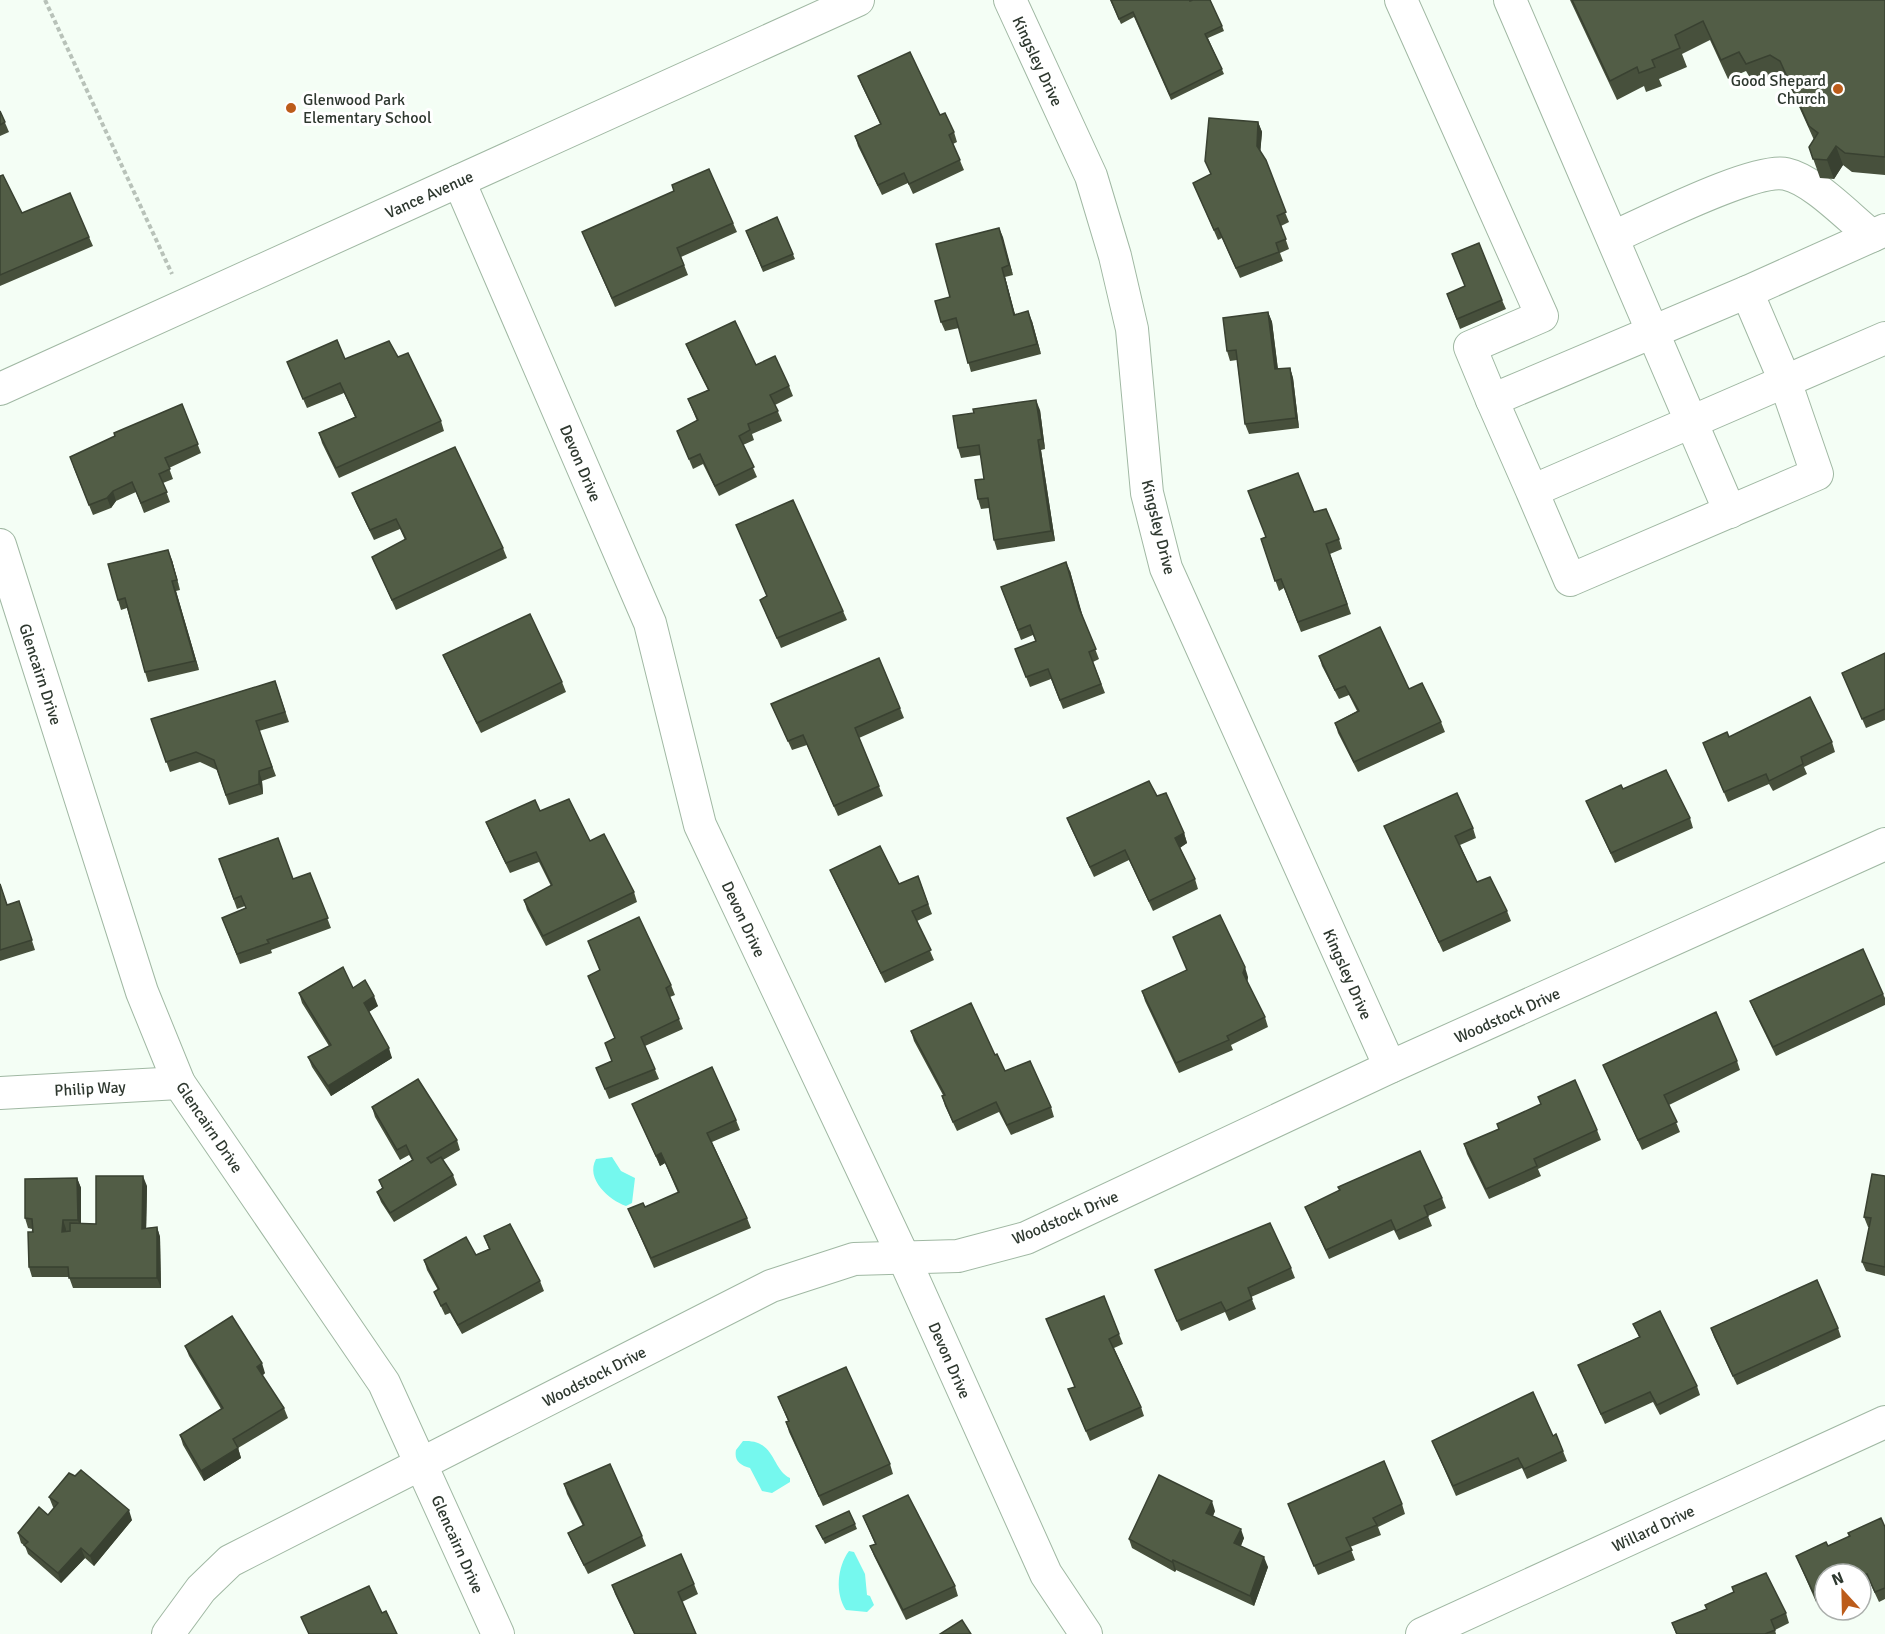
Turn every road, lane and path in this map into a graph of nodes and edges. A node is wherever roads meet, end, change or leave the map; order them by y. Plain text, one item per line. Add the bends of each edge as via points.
1 (45, 0) edge
2 (858, 0) edge
3 (1010, 0) edge
4 (1401, 0) edge
5 (1510, 0) edge
6 (459, 181) junction
7 (1878, 233) edge
8 (1613, 237) junction
9 (172, 274) dead end
10 (1747, 292) junction
11 (1654, 331) junction
12 (1885, 338) edge
13 (1785, 381) junction
14 (0, 389) edge
15 (1492, 400) junction
16 (1692, 421) junction
17 (1532, 491) junction
18 (1730, 512) junction
19 (0, 545) edge
20 (1885, 844) edge
21 (1390, 1067) junction
22 (179, 1083) junction
23 (0, 1093) edge
24 (903, 1256) junction
25 (1885, 1422) edge
26 (423, 1464) junction
27 (168, 1634) edge
28 (498, 1634) edge
29 (1086, 1634) edge
30 (1422, 1634) edge

1 - 9 path
2 - 6 street, Vance Avenue
3 - 21 street, Kingsley Drive via 1091,176 1115,256 1132,329 1147,493 1166,568
4 - 15 street via 1542,316 1470,347
5 - 8 street
6 - 14 street, Vance Avenue
6 - 24 street, Devon Drive via 650,623 700,825
7 - 8 street via 1810,186 1785,174 1757,176
7 - 10 street
8 - 11 street
10 - 11 street
10 - 13 street
11 - 15 street
11 - 16 street
12 - 13 street
13 - 16 street
13 - 18 street via 1817,474
15 - 17 street
16 - 17 street
16 - 18 street
17 - 18 street via 1570,580
19 - 22 street, Glencairn Drive via 142,992
20 - 21 street, Woodstock Drive
21 - 24 street, Woodstock Drive via 1026,1238 958,1256
22 - 23 street, Philip Way
22 - 26 street, Glencairn Drive via 384,1383
24 - 26 street, Woodstock Drive via 854,1259 771,1286
24 - 29 street, Devon Drive via 1046,1574
25 - 30 street, Willard Drive
26 - 27 street, Woodstock Drive via 230,1561 201,1589
26 - 28 street, Glencairn Drive

